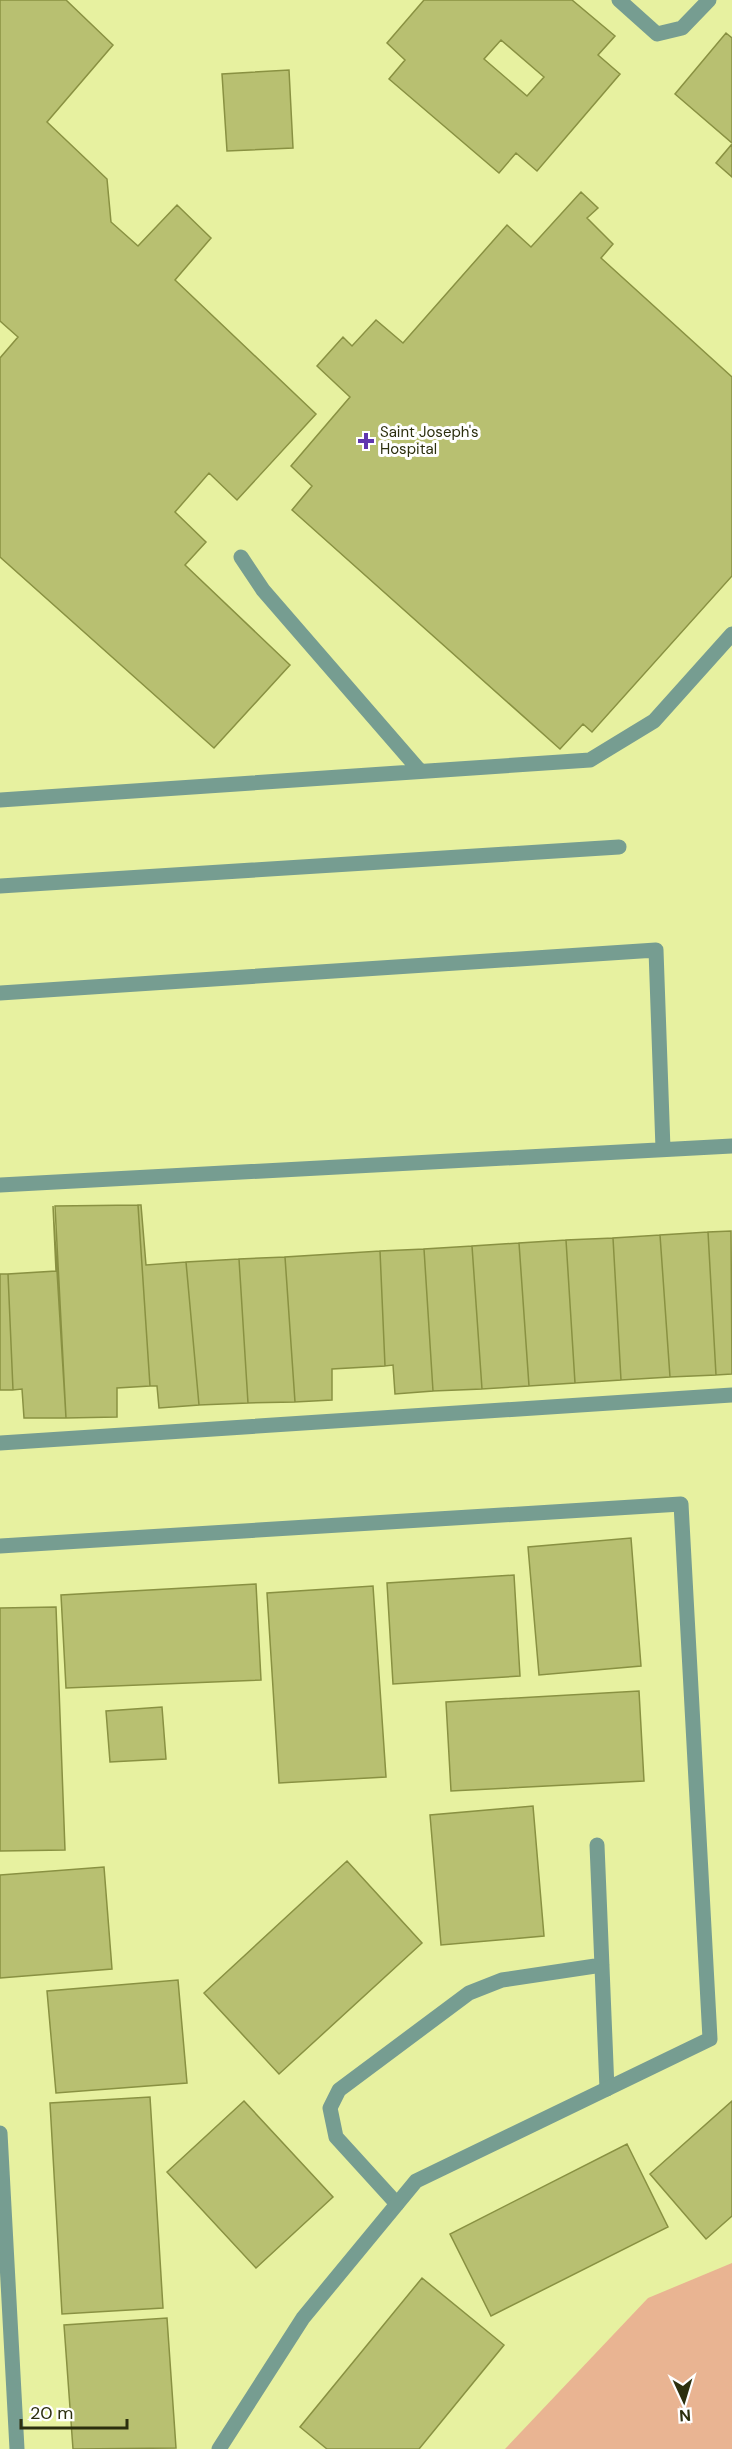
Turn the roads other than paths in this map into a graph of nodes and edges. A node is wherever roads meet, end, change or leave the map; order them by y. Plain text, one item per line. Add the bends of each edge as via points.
1 (619, 0) edge
2 (709, 0) edge
3 (241, 557) dead end
4 (732, 634) edge
5 (420, 771) junction
6 (0, 800) edge
7 (619, 847) dead end
8 (0, 886) edge
9 (0, 993) edge
10 (732, 1146) edge
11 (663, 1149) junction
12 (0, 1185) edge
13 (732, 1395) edge
14 (0, 1443) edge
15 (0, 1546) edge
16 (597, 1845) dead end
17 (602, 1965) junction
18 (607, 2089) junction
19 (0, 2133) edge
20 (397, 2204) junction
21 (17, 2449) edge
22 (219, 2449) edge

1 - 2 street via 657,34 682,28
3 - 5 street via 262,590
4 - 5 street via 654,721 590,760
5 - 6 street
7 - 8 street
9 - 11 street via 656,950
10 - 11 street
11 - 12 street
13 - 14 street
15 - 18 street via 681,1504 710,2039
16 - 17 street
17 - 18 street
17 - 20 street via 502,1980 469,1992 339,2090 330,2108 336,2137
18 - 20 street via 416,2181
19 - 21 street
20 - 22 street via 303,2318

